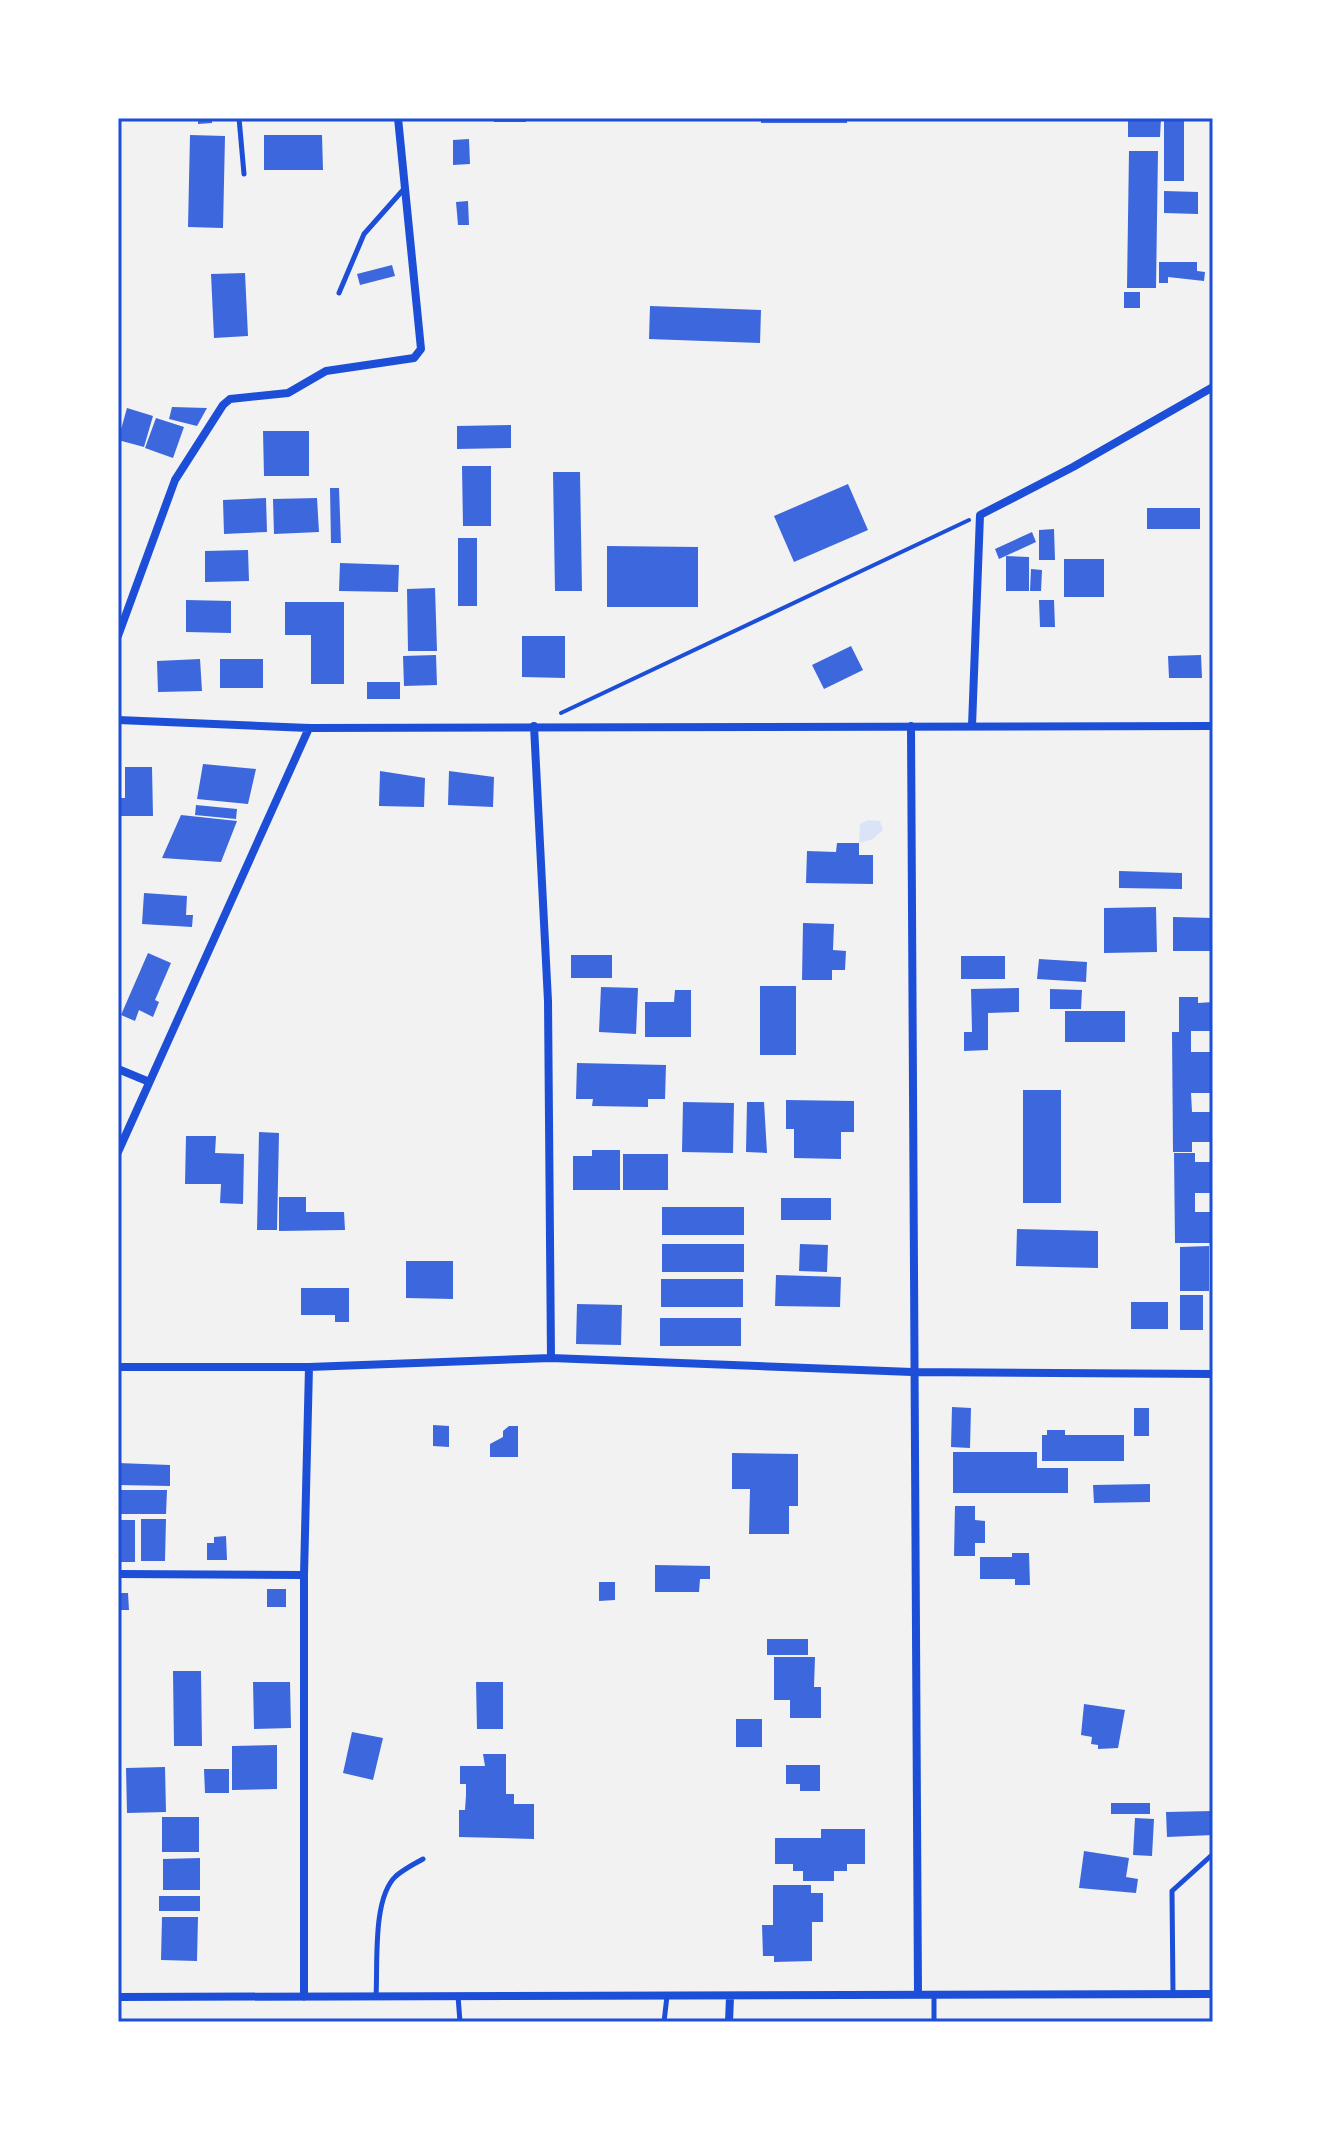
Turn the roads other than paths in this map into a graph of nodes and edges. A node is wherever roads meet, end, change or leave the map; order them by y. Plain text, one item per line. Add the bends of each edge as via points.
1 (239, 118) edge
2 (398, 118) edge
3 (244, 174) dead end
4 (403, 190) junction
5 (339, 293) dead end
6 (1213, 387) edge
7 (118, 636) edge
8 (118, 720) edge
9 (534, 726) junction
10 (911, 726) junction
11 (972, 726) junction
12 (1213, 726) edge
13 (309, 728) junction
14 (118, 1069) edge
15 (147, 1081) junction
16 (118, 1152) edge
17 (551, 1358) junction
18 (118, 1367) edge
19 (309, 1367) junction
20 (912, 1372) junction
21 (1213, 1374) edge
22 (118, 1574) edge
23 (304, 1575) junction
24 (1213, 1854) edge
25 (423, 1859) dead end
26 (1173, 1994) junction
27 (1213, 1994) edge
28 (668, 1995) junction
29 (918, 1995) junction
30 (934, 1995) junction
31 (376, 1996) junction
32 (458, 1996) junction
33 (118, 1997) edge
34 (304, 1997) junction
35 (730, 1997) junction
36 (460, 2022) edge
37 (664, 2022) edge
38 (729, 2022) edge
39 (934, 2022) edge

1 - 3 lane
2 - 4 street
4 - 5 lane via 364,234
4 - 7 street via 421,349 414,358 326,371 288,393 230,399 223,405 175,480
6 - 11 street via 980,515
8 - 13 street
9 - 10 street
9 - 13 street
9 - 17 street via 548,1001
10 - 11 street
10 - 20 street
11 - 12 street
13 - 15 street
14 - 15 street
15 - 16 street
17 - 19 street
17 - 20 street
18 - 19 street
19 - 23 street
20 - 21 street
20 - 29 street
22 - 23 street
23 - 34 street
24 - 26 lane via 1172,1891
25 - 31 lane via 395,1876 386,1890 380,1911
26 - 27 street
26 - 30 street
28 - 32 street
28 - 35 street
28 - 37 lane
29 - 30 street
29 - 35 street
30 - 39 lane
31 - 32 street
31 - 34 street
32 - 36 lane
33 - 34 street
35 - 38 street

